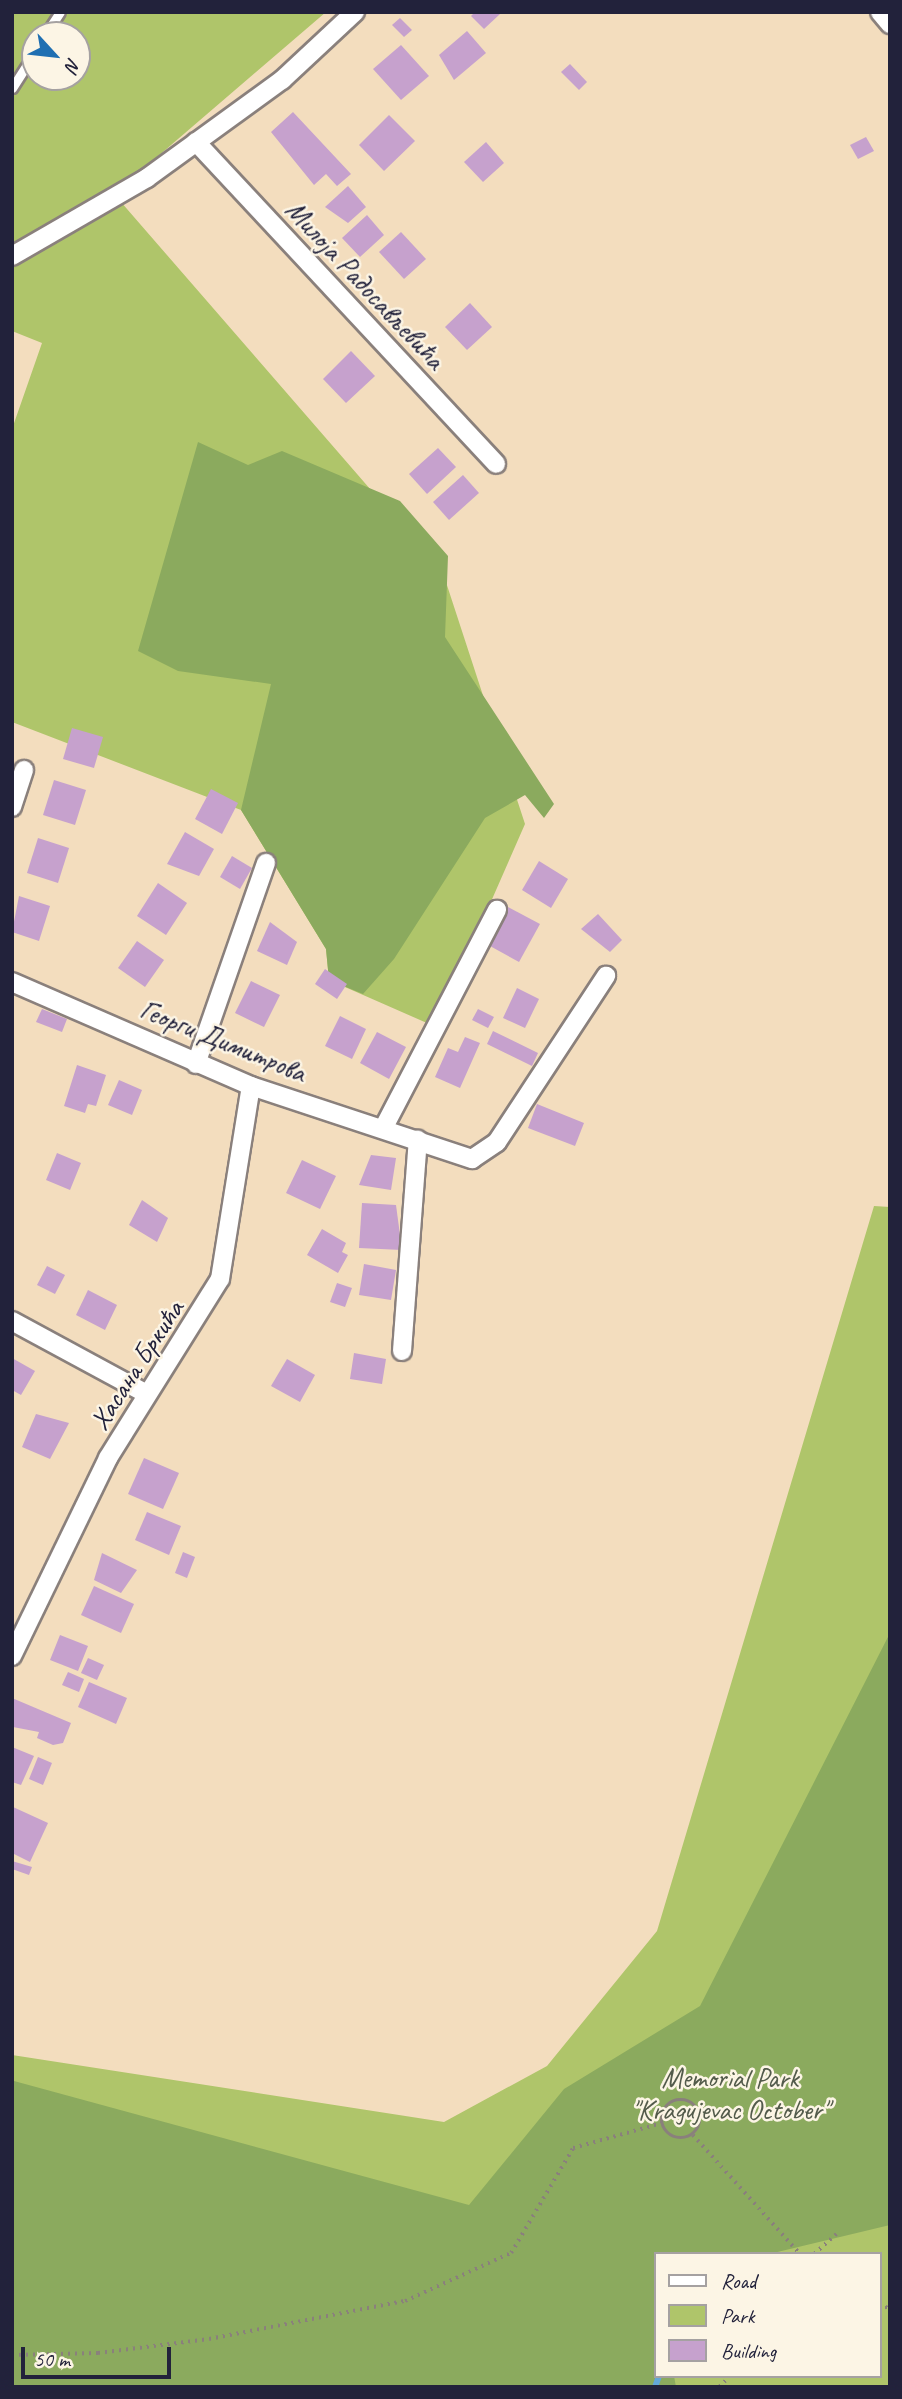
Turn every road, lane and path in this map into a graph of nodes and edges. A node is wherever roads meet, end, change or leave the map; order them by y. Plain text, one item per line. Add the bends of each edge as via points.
1 (355, 12) edge
2 (880, 12) edge
3 (890, 24) edge
4 (196, 142) junction
5 (12, 256) edge
6 (496, 464) dead end
7 (24, 770) dead end
8 (12, 807) edge
9 (266, 863) dead end
10 (497, 910) dead end
11 (606, 976) dead end
12 (12, 982) edge
13 (196, 1064) junction
14 (251, 1086) junction
15 (384, 1127) junction
16 (418, 1140) junction
17 (12, 1321) edge
18 (402, 1351) dead end
19 (147, 1394) junction
20 (12, 1656) edge
21 (662, 2123) junction
22 (693, 2135) junction
23 (836, 2234) dead end
24 (798, 2252) edge
25 (816, 2252) edge
26 (12, 2355) edge

1 - 4 street via 282,80
2 - 3 street
4 - 5 street
4 - 6 street, Милоја Радосављевића
7 - 8 street
9 - 13 street
10 - 15 street
11 - 16 street, Георги Димитрова via 484,1154 457,1157
12 - 13 street, Георги Димитрова
13 - 14 street, Георги Димитрова
14 - 15 street, Георги Димитрова
14 - 19 street, Хасана Бркића via 220,1279
15 - 16 street, Георги Димитрова
16 - 18 street
17 - 19 street
19 - 20 street, Хасана Бркића via 108,1458
21 - 22 path via 674,2138
21 - 22 path via 673,2101 691,2102 700,2118
21 - 26 path via 573,2148 512,2253 405,2301 195,2341 98,2353
22 - 24 path
23 - 25 path

